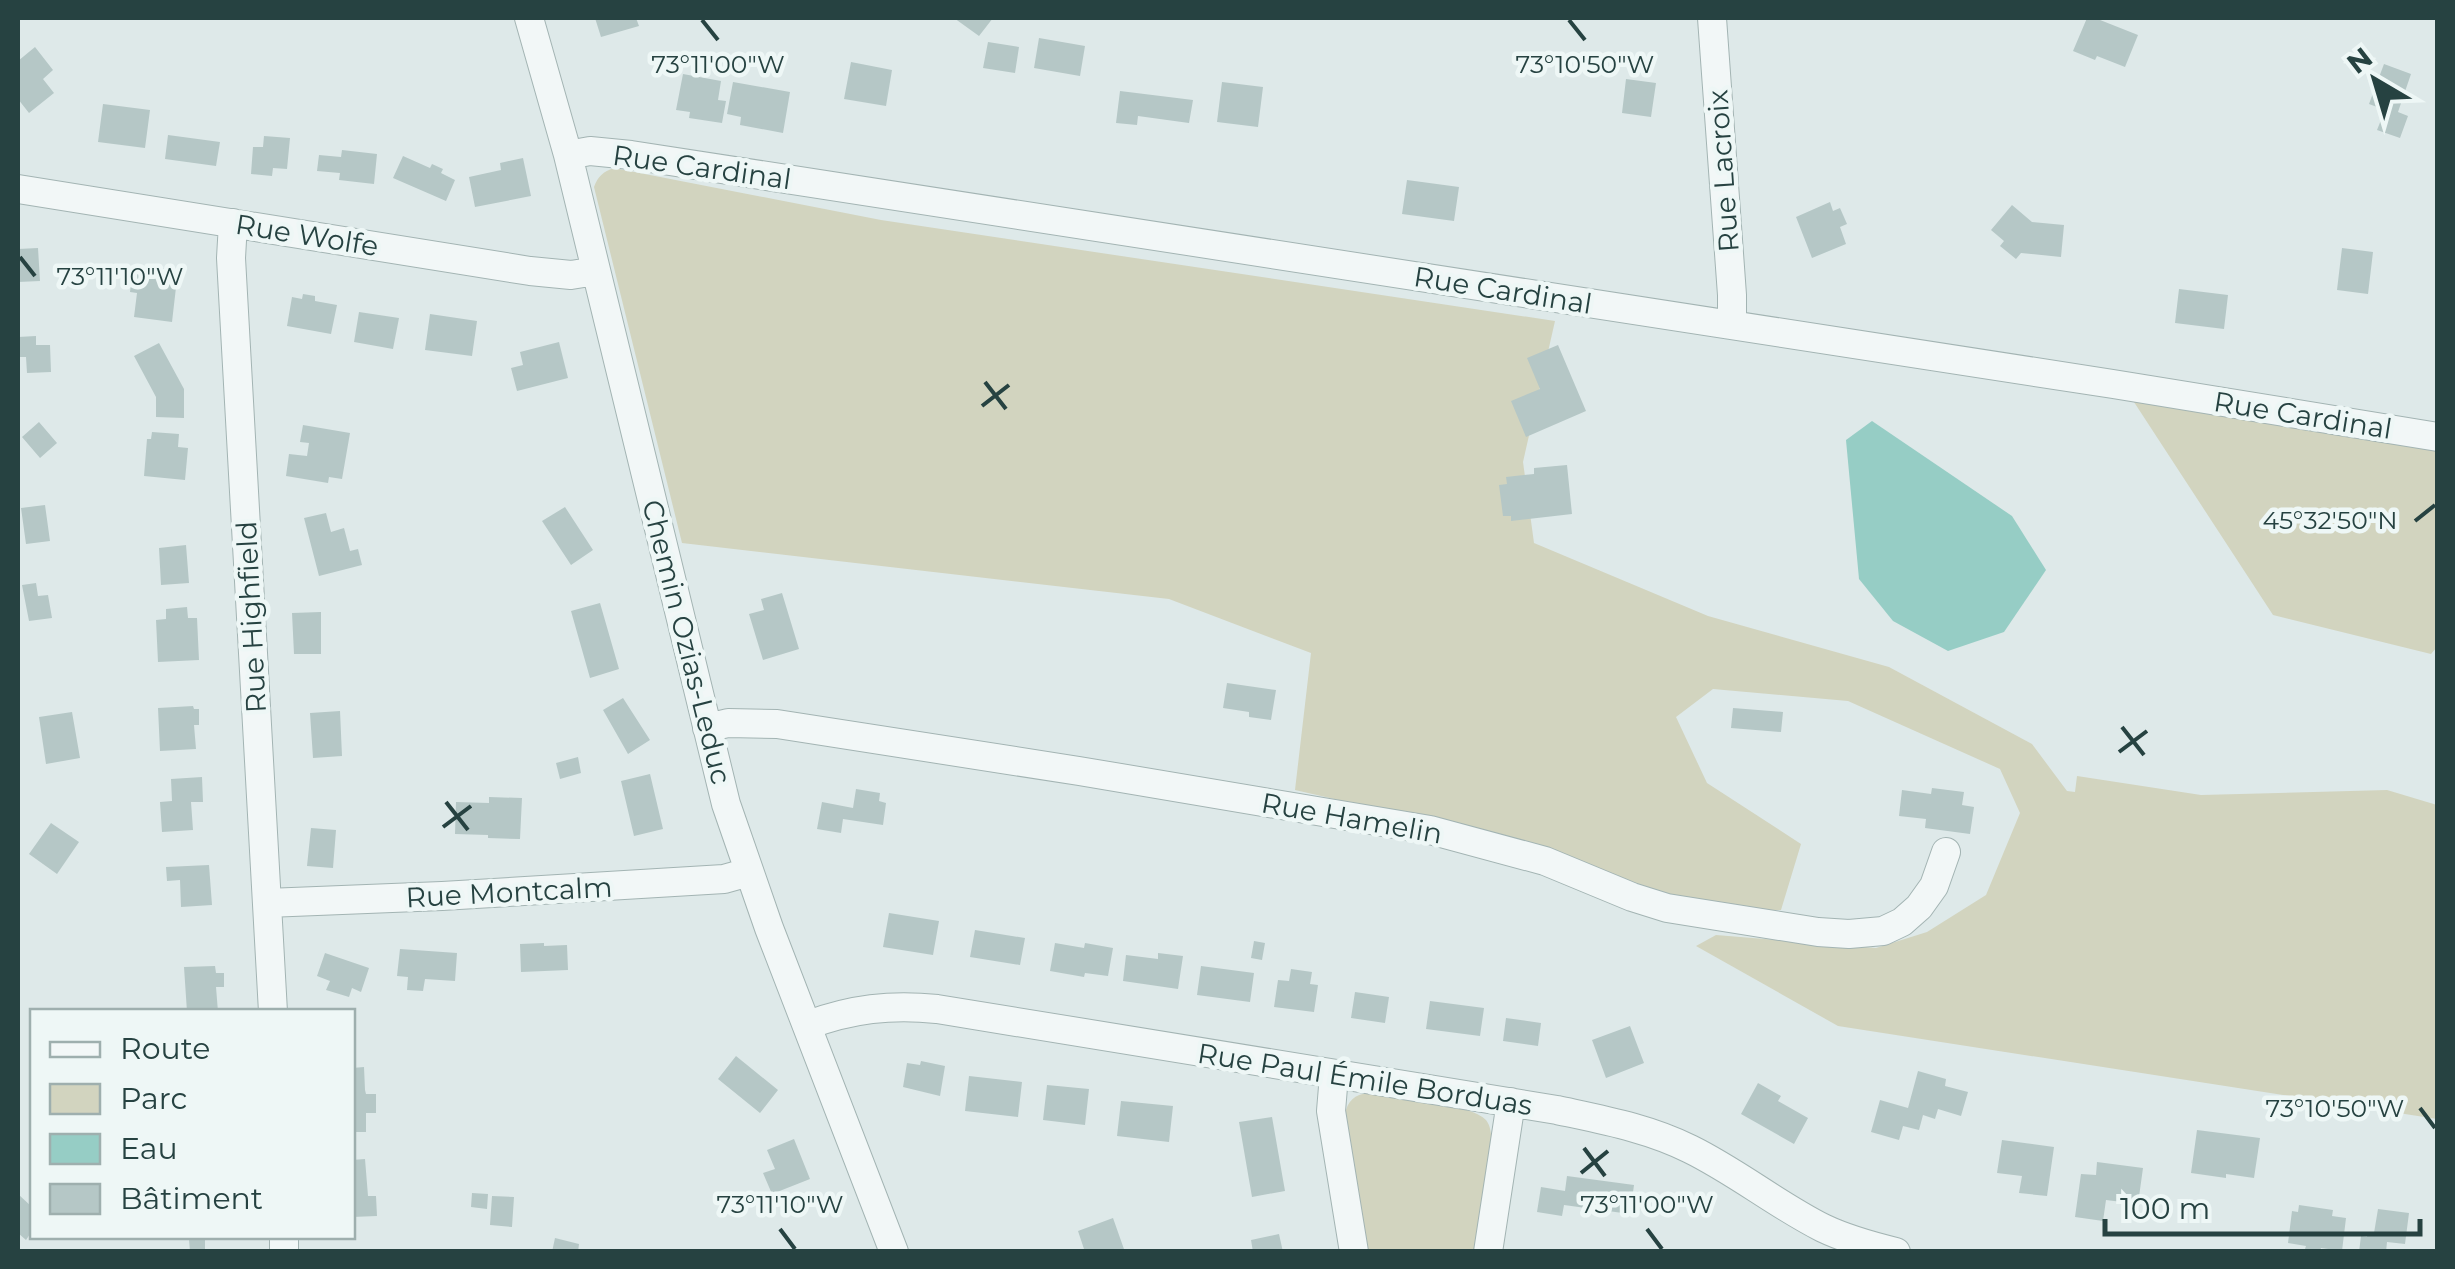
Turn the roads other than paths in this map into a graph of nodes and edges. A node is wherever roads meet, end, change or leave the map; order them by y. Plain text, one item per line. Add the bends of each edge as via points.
1 (528, 18) edge
2 (1712, 18) edge
3 (568, 155) junction
4 (18, 189) edge
5 (233, 223) junction
6 (596, 271) junction
7 (1732, 325) junction
8 (2438, 438) edge
9 (707, 728) junction
10 (1946, 852) dead end
11 (749, 872) junction
12 (267, 904) junction
13 (273, 1009) edge
14 (808, 1025) junction
15 (1334, 1075) junction
16 (1510, 1102) junction
17 (1850, 1246) edge
18 (894, 1252) edge
19 (1354, 1252) edge
20 (1488, 1252) edge
21 (1896, 1252) edge

1 - 3 street, Chemin Ozias-Leduc
2 - 7 street, Rue Lacroix
3 - 6 street, Chemin Ozias-Leduc
3 - 7 street, Rue Cardinal via 631,156
4 - 5 street, Rue Wolfe
5 - 6 street, Rue Wolfe via 530,271
5 - 12 street, Rue Highfield
6 - 9 street, Chemin Ozias-Leduc
7 - 8 street, Rue Cardinal
9 - 10 street, Rue Hamelin via 777,724 1411,826 1545,861 1668,908 1818,932 1883,931 1902,922 1934,886
9 - 11 street, Chemin Ozias-Leduc
11 - 12 street, Rue Montcalm
11 - 14 street, Chemin Ozias-Leduc
12 - 13 street, Rue Highfield
14 - 15 street, Rue Paul Émile Borduas via 850,1012 918,1007
14 - 18 street, Chemin Ozias-Leduc
15 - 16 street, Rue Paul Émile Borduas
15 - 19 street via 1332,1110
16 - 17 street, Rue Paul Émile Borduas via 1669,1140
16 - 20 street
17 - 21 street, Rue Paul Émile Borduas

